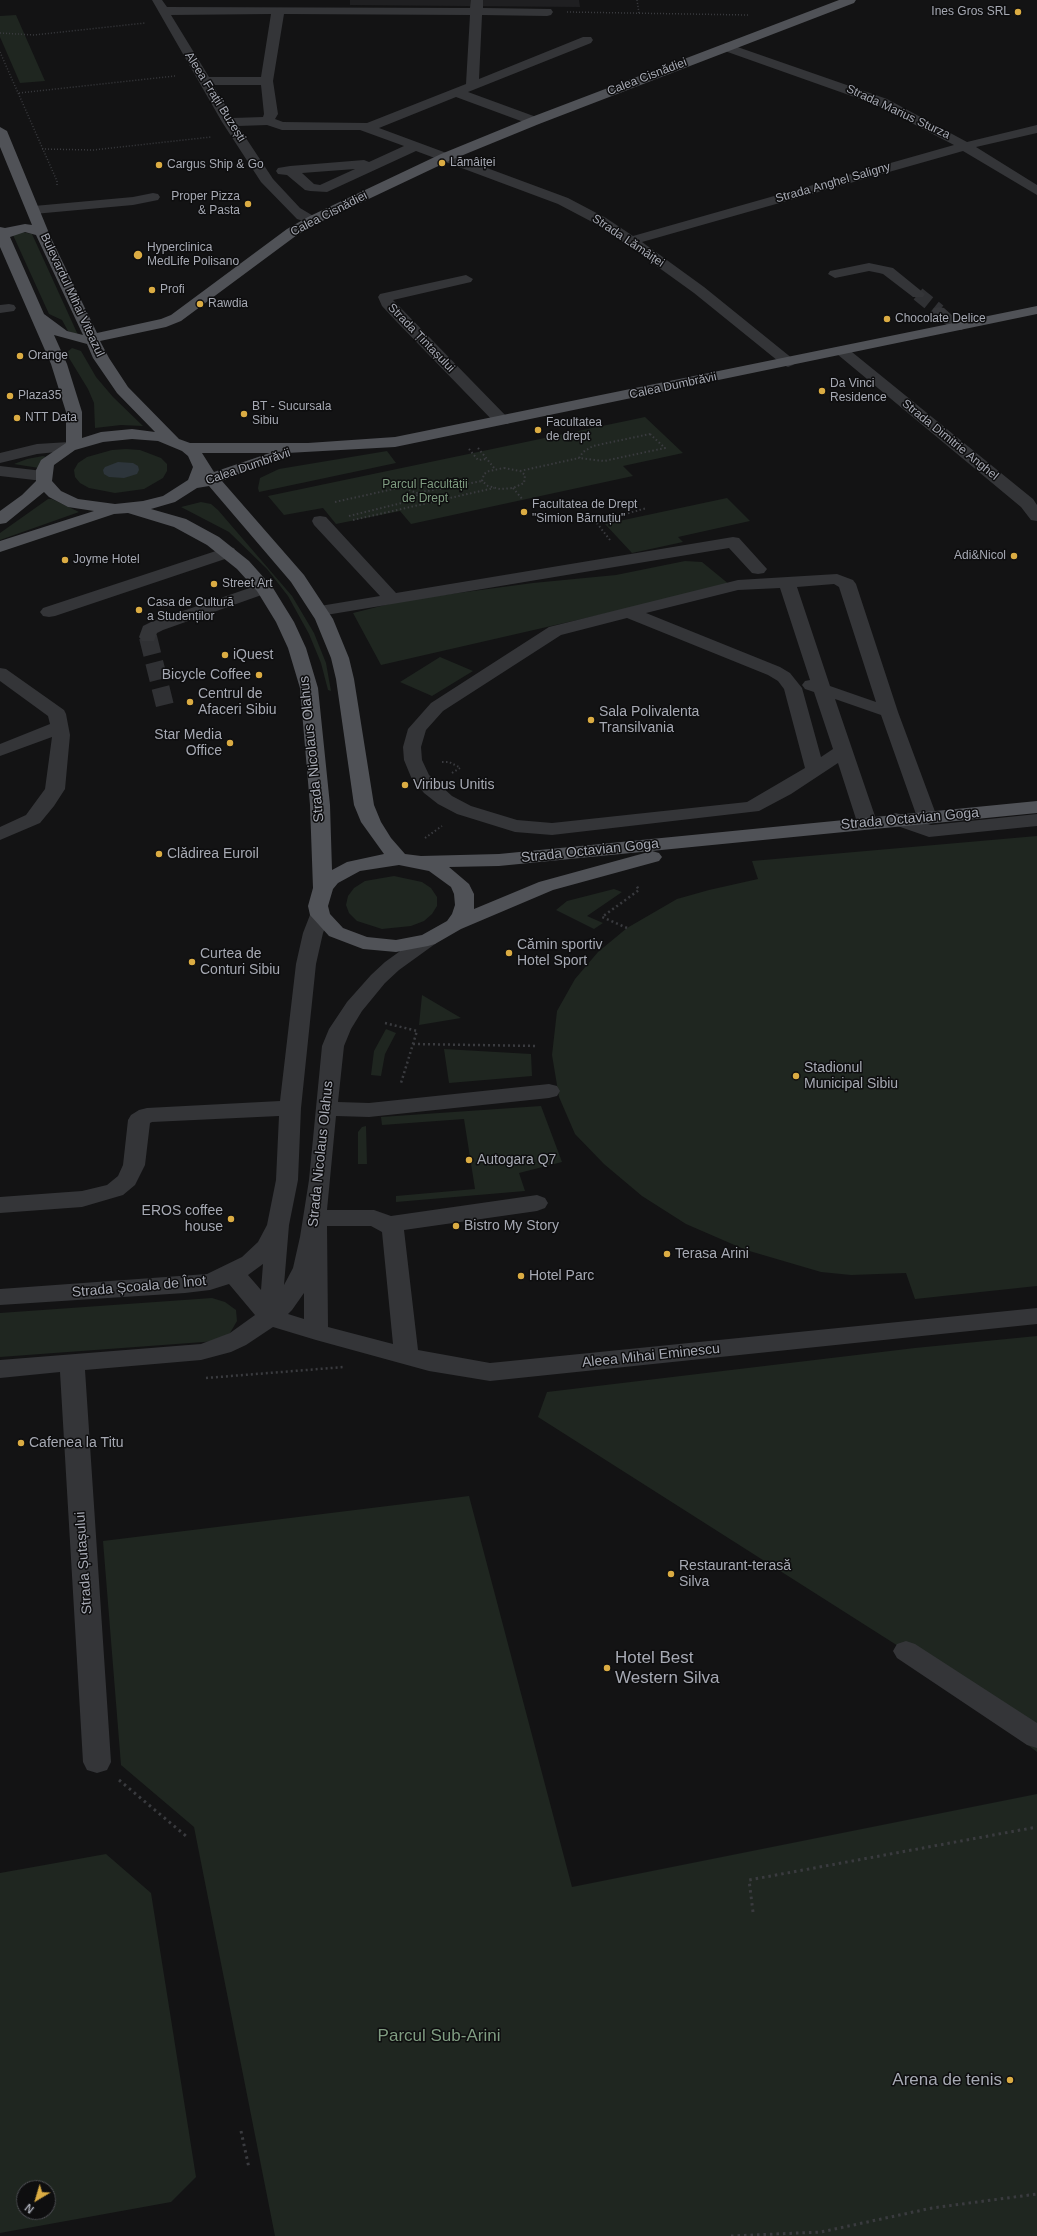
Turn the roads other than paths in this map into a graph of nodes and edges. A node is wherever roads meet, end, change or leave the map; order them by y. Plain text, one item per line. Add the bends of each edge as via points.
1 (850, 0) edge
2 (202, 5) edge
3 (334, 5) edge
4 (477, 6) edge
5 (278, 10) junction
6 (163, 11) edge
7 (547, 12) road end
8 (587, 40) dead end
9 (726, 47) junction
10 (462, 53) dead end
11 (203, 77) junction
12 (267, 81) junction
13 (463, 88) junction
14 (411, 110) junction
15 (372, 111) dead end
16 (294, 113) dead end
17 (269, 118) junction
18 (534, 121) junction
19 (229, 122) junction
20 (367, 128) junction
21 (1037, 129) edge
22 (0, 131) edge
23 (414, 146) junction
24 (966, 146) junction
25 (446, 157) junction
26 (375, 163) junction
27 (290, 170) junction
28 (262, 173) junction
29 (1037, 191) edge
30 (152, 196) dead end
31 (34, 210) junction
32 (313, 220) junction
33 (42, 232) junction
34 (1, 234) edge
35 (631, 241) junction
36 (835, 274) dead end
37 (466, 279) dead end
38 (918, 294) tunnel mouth
39 (1037, 310) edge
40 (939, 311) tunnel mouth
41 (37, 316) junction
42 (957, 327) junction
43 (91, 339) junction
44 (842, 351) junction
45 (788, 362) junction
46 (502, 421) junction
47 (173, 441) junction
48 (71, 446) junction
49 (188, 448) junction
50 (308, 448) junction
51 (0, 458) edge
52 (0, 471) edge
53 (206, 473) junction
54 (44, 479) junction
55 (123, 508) junction
56 (1037, 516) edge
57 (0, 519) edge
58 (322, 523) road end
59 (0, 546) edge
60 (228, 552) junction
61 (758, 569) dead end
62 (787, 583) junction
63 (264, 588) junction
64 (391, 598) junction
65 (320, 611) junction
66 (49, 612) dead end
67 (630, 613) junction
68 (148, 637) dead end
69 (774, 671) junction
70 (0, 673) edge
71 (822, 688) junction
72 (889, 712) junction
73 (60, 728) junction
74 (0, 750) edge
75 (842, 752) junction
76 (815, 770) junction
77 (1037, 807) edge
78 (927, 817) junction
79 (896, 820) junction
80 (1037, 820) edge
81 (867, 822) junction
82 (759, 833) junction
83 (0, 834) edge
84 (399, 860) junction
85 (421, 862) junction
86 (323, 888) junction
87 (320, 915) junction
88 (454, 925) junction
89 (428, 940) junction
90 (549, 1091) dead end
91 (290, 1108) junction
92 (326, 1109) junction
93 (537, 1203) dead end
94 (0, 1205) edge
95 (315, 1218) junction
96 (389, 1224) junction
97 (278, 1225) junction
98 (233, 1273) junction
99 (0, 1297) edge
100 (1037, 1316) edge
101 (270, 1317) junction
102 (316, 1332) junction
103 (406, 1354) junction
104 (72, 1364) junction
105 (0, 1369) edge
106 (906, 1651) dead end
107 (1037, 1737) edge
108 (96, 1762) road end

1 - 9 main road, Calea Cisnădiei
2 - 5 street
2 - 6 street
3 - 4 street
3 - 5 street
4 - 7 street
4 - 13 street
5 - 12 street
6 - 11 street, Aleea Frații Buzești
8 - 13 street
9 - 18 main road, Calea Cisnădiei
9 - 24 street, Strada Marius Sturza via 863,94
10 - 13 street
11 - 12 street
11 - 19 street, Aleea Frații Buzești
12 - 17 street
13 - 14 street
13 - 18 street
14 - 15 street
14 - 20 street
16 - 17 street
17 - 19 street
17 - 20 street via 282,126
18 - 25 main road, Calea Cisnădiei
19 - 28 street, Aleea Frații Buzești
20 - 23 street
21 - 24 street, Strada Anghel Saligny
22 - 31 main road, Bulevardul Mihai Viteazul
23 - 25 street
23 - 26 street, Calea Cisnădiei
24 - 29 street, Strada Marius Sturza
24 - 35 street, Strada Anghel Saligny
25 - 32 main road, Calea Cisnădiei
25 - 35 street, Strada Lămâiței via 563,200
26 - 27 street
26 - 27 street, Calea Cisnădiei via 322,190 310,187
27 - 28 street
28 - 32 street, Aleea Frații Buzești via 295,211
30 - 31 street via 132,201
31 - 33 main road, Bulevardul Mihai Viteazul
32 - 43 main road, Calea Cisnădiei via 292,232 176,318 166,323
33 - 34 main road via 25,228
33 - 43 main road, Bulevardul Mihai Viteazul
34 - 41 main road
35 - 45 street, Strada Lămâiței via 699,290
36 - 38 street via 869,267 888,271
37 - 46 street, Strada Țintașului via 384,297 401,318
39 - 42 main road, Calea Dumbrăvii
40 - 42 street
41 - 43 main road, Calea Cisnădiei via 62,334 76,339
41 - 48 main road via 59,364 74,412
42 - 44 main road, Calea Dumbrăvii
43 - 47 main road, Bulevardul Mihai Viteazul via 100,358 122,390
44 - 45 main road, Calea Dumbrăvii
44 - 56 street, Strada Dimitrie Anghel via 1027,503
45 - 46 main road, Calea Dumbrăvii
46 - 50 main road, Calea Dumbrăvii via 395,442
47 - 48 main road via 147,435 117,435
47 - 49 main road
48 - 51 street via 27,451
48 - 54 main road via 47,464
49 - 50 main road, Calea Dumbrăvii
49 - 53 main road via 195,454
50 - 53 main road, Calea Dumbrăvii
52 - 54 street
53 - 55 main road via 200,474 188,488 169,499
53 - 65 main road via 298,579
54 - 55 main road via 54,494 74,503
54 - 57 main road via 28,498
55 - 59 main road
55 - 60 main road, Strada Nicolaus Olahus via 180,523 214,541
58 - 64 street
60 - 63 main road, Strada Nicolaus Olahus
60 - 66 street
61 - 64 street via 734,542
62 - 67 street via 738,586
62 - 71 street
62 - 72 street via 837,580 846,584
63 - 68 street via 157,626 149,630
63 - 86 main road, Strada Nicolaus Olahus via 285,622 297,648 309,688 320,805
64 - 65 street
65 - 84 main road via 333,638 345,679 364,805 383,841
67 - 69 street
67 - 76 street via 555,631 437,707 423,721 414,737 413,760 420,777 445,800 477,815 515,826 552,829 752,807
69 - 71 street
69 - 76 street via 784,677 793,688
70 - 73 street via 57,714
71 - 72 street
71 - 75 street
72 - 78 street
73 - 74 street
73 - 83 street via 55,789 33,819
75 - 76 street
75 - 81 street
77 - 78 main road, Strada Octavian Goga
78 - 79 main road, Strada Octavian Goga
79 - 80 street via 929,831
79 - 81 main road, Strada Octavian Goga
81 - 82 main road, Strada Octavian Goga
82 - 85 main road, Strada Octavian Goga via 499,860
82 - 88 main road, Strada Octavian Goga via 576,876 503,902
84 - 85 main road
84 - 86 main road via 354,866 341,872
85 - 88 main road via 436,867 459,884 464,894 465,905 462,915
86 - 87 main road via 318,906
87 - 89 main road via 336,932 363,943 396,946
87 - 91 street via 306,964
88 - 89 main road
89 - 92 street, Strada Nicolaus Olahus via 378,979 354,1007 340,1029 330,1064
90 - 92 street via 370,1110
91 - 94 street via 147,1115 139,1120 134,1164 127,1180 115,1190 82,1199
91 - 97 street via 287,1180
92 - 95 street, Strada Nicolaus Olahus
93 - 96 street
95 - 96 street via 374,1218
95 - 101 street, Strada Nicolaus Olahus via 305,1268 295,1288
95 - 102 street
96 - 103 street via 394,1232
97 - 98 street, Strada Școala de Înot via 267,1246 250,1263
97 - 101 street
98 - 99 street, Strada Școala de Înot via 210,1282 185,1285
98 - 101 street
100 - 103 street, Aleea Mihai Eminescu via 490,1372 428,1362
101 - 102 street, Aleea Mihai Eminescu
101 - 104 street, Strada Nicolaus Olahus via 238,1339 201,1352
102 - 103 street, Aleea Mihai Eminescu
104 - 105 street
104 - 108 street, Strada Șutașului
106 - 107 street

